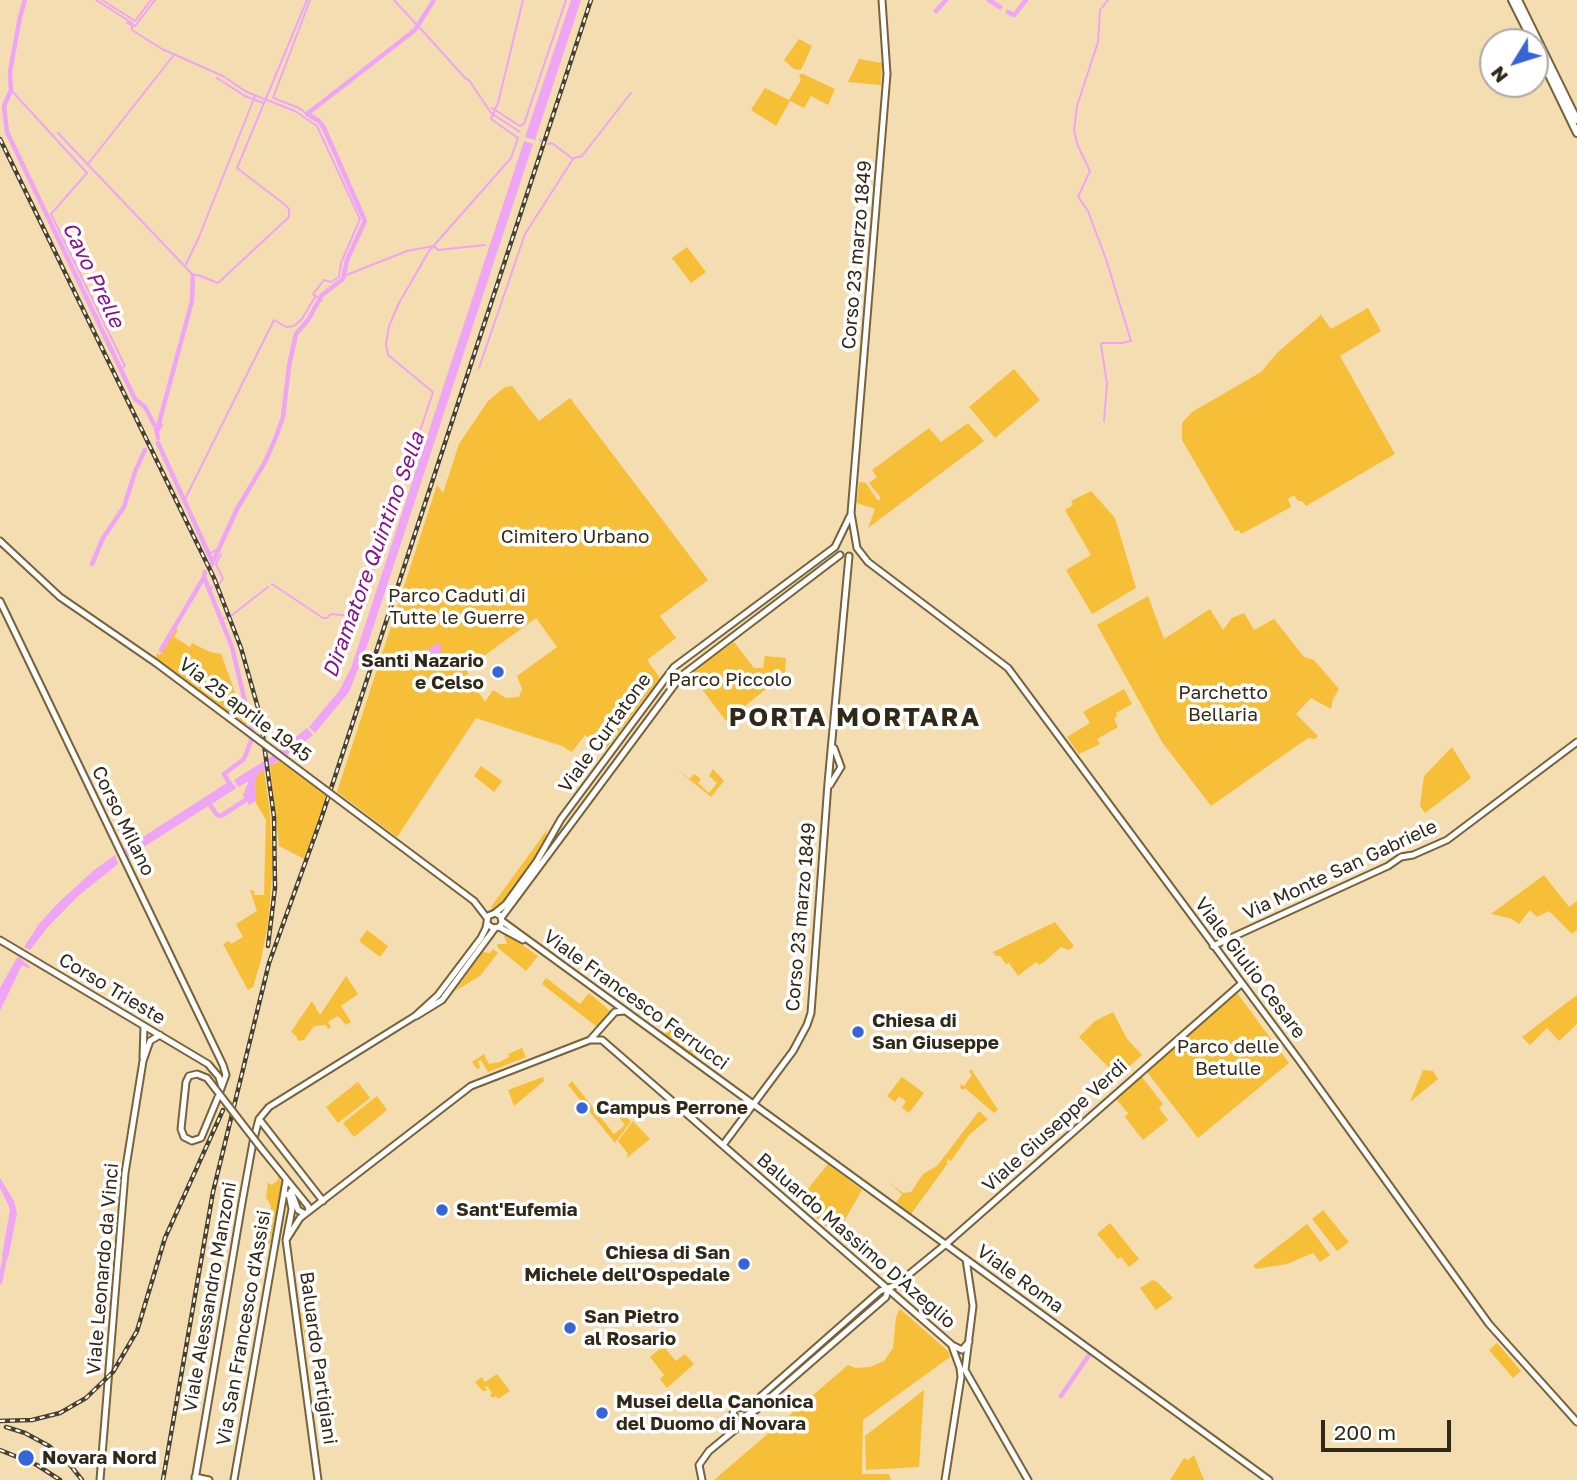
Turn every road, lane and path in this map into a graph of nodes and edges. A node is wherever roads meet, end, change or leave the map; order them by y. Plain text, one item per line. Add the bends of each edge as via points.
1 (883, 0) edge
2 (1512, 0) edge
3 (1518, 0) edge
4 (1526, 28) edge
5 (1549, 75) edge
6 (1577, 120) edge
7 (1577, 133) edge
8 (851, 513) junction
9 (842, 536) junction
10 (853, 538) junction
11 (0, 541) edge
12 (835, 547) junction
13 (857, 548) junction
14 (847, 556) junction
15 (868, 562) junction
16 (0, 601) edge
17 (1577, 742) edge
18 (833, 764) junction
19 (838, 772) junction
20 (828, 791) junction
21 (490, 917) junction
22 (499, 924) junction
23 (0, 940) edge
24 (1213, 946) junction
25 (1241, 984) junction
26 (624, 1011) junction
27 (615, 1012) junction
28 (415, 1016) junction
29 (144, 1026) junction
30 (598, 1034) junction
31 (159, 1035) junction
32 (590, 1040) junction
33 (602, 1041) junction
34 (218, 1055) junction
35 (143, 1060) junction
36 (208, 1064) junction
37 (221, 1086) junction
38 (752, 1104) junction
39 (260, 1119) junction
40 (723, 1145) junction
41 (286, 1181) junction
42 (291, 1188) junction
43 (316, 1193) junction
44 (284, 1195) junction
45 (323, 1202) junction
46 (309, 1209) junction
47 (286, 1240) junction
48 (946, 1244) junction
49 (966, 1259) junction
50 (981, 1270) junction
51 (970, 1279) junction
52 (888, 1289) junction
53 (872, 1299) junction
54 (877, 1304) junction
55 (969, 1342) junction
56 (952, 1345) junction
57 (744, 1408) junction
58 (742, 1418) junction
59 (1577, 1422) edge
60 (195, 1479) edge
61 (100, 1480) edge
62 (209, 1480) edge
63 (233, 1480) edge
64 (318, 1480) edge
65 (702, 1480) edge
66 (945, 1480) edge
67 (1028, 1480) edge
68 (1269, 1480) edge

1 - 8 street, Corso 23 marzo 1849 via 887,74
2 - 4 highway
3 - 6 highway
5 - 7 highway
8 - 9 street, Corso 23 marzo 1849
8 - 10 street, Corso 23 marzo 1849
9 - 10 street
9 - 12 street
10 - 13 street
11 - 21 street, Via 25 aprile 1945, bridge via 60,597 156,663
12 - 14 street
12 - 21 street, Viale Curtatone via 674,667 561,819 506,904
13 - 14 street
13 - 15 street, Viale Giulio Cesare
14 - 15 street, Viale Giulio Cesare
14 - 18 street, Corso 23 marzo 1849
14 - 22 street, Viale Curtatone via 681,677
15 - 24 street, Viale Giulio Cesare via 1008,668
16 - 34 street, Corso Milano
17 - 24 street, Via Monte San Gabriele via 1447,840
18 - 19 street via 833,772
18 - 19 street via 841,767
18 - 20 street, Corso 23 marzo 1849
19 - 20 street, Corso 23 marzo 1849
20 - 38 street, Corso 23 marzo 1849 via 811,1013 793,1051
21 - 22 street
21 - 22 street
21 - 28 street, Viale Curtatone via 481,938 438,995
22 - 26 street, Viale Francesco Ferrucci
22 - 27 street, Viale Francesco Ferrucci via 611,1003
22 - 28 street, Viale Curtatone via 442,1000
23 - 29 street, Corso Trieste
24 - 25 street, Viale Giulio Cesare
25 - 48 street, Viale Giuseppe Verdi
25 - 59 street, Viale Giulio Cesare via 1489,1324
26 - 27 street
26 - 38 street, Viale Francesco Ferrucci
27 - 30 street
28 - 39 street via 269,1107
29 - 31 street, Corso Trieste
29 - 35 street, Viale Leonardo da Vinci
30 - 32 street
30 - 33 street
31 - 35 street, Viale Leonardo da Vinci via 151,1039
31 - 36 street, Corso Trieste
32 - 33 street
32 - 45 street via 471,1086
33 - 40 street, Baluardo Massimo D'Azeglio
34 - 36 street via 216,1065
34 - 37 street, Corso Milano via 225,1070
35 - 61 street, Viale Leonardo da Vinci via 125,1173
36 - 37 street
37 - 41 street, bridge via 218,1097 201,1138 192,1141 184,1137 186,1082 197,1074 207,1078 261,1148
38 - 40 street, Corso 23 marzo 1849
38 - 48 street, Viale Roma
39 - 43 street
39 - 60 street, Viale Alessandro Manzoni
40 - 52 street, Baluardo Massimo D'Azeglio
41 - 42 street
41 - 44 street, Via San Francesco d'Assisi
42 - 46 street
42 - 46 street via 298,1210 303,1214
43 - 45 street
43 - 46 street
44 - 47 street, Baluardo Partigiani via 289,1194 292,1209
44 - 63 street, Via San Francesco d'Assisi
45 - 46 street
46 - 47 street
47 - 64 street, Baluardo Partigiani
48 - 49 street, Viale Roma
48 - 52 street, Viale Giuseppe Verdi
49 - 50 street, Viale Roma
49 - 51 street
50 - 51 street via 973,1271
50 - 68 street, Viale Roma
51 - 55 street
52 - 53 street
52 - 54 street
52 - 56 street, Baluardo Massimo D'Azeglio
53 - 54 street
53 - 57 street
54 - 58 street
55 - 56 street, Baluardo Massimo D'Azeglio via 962,1350
55 - 67 street via 965,1370
56 - 66 street via 961,1377
57 - 58 street
57 - 58 street via 734,1409 733,1415
58 - 65 street via 699,1465
60 - 62 street

